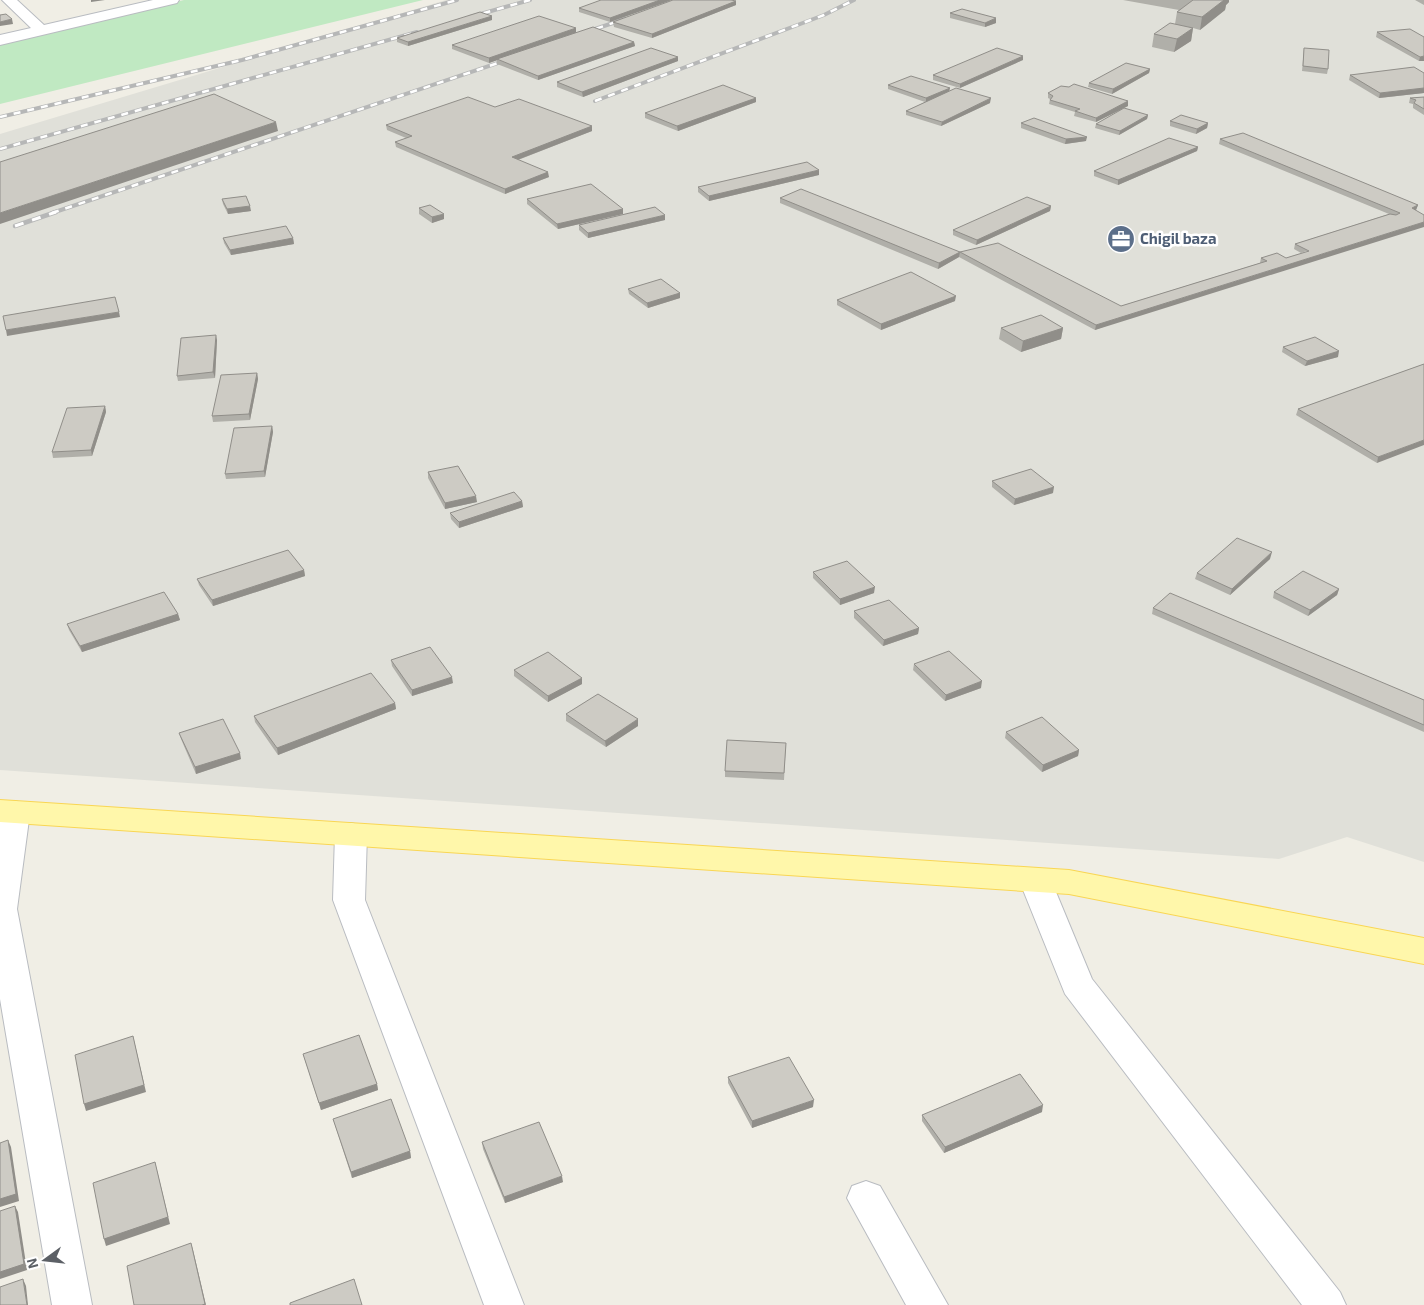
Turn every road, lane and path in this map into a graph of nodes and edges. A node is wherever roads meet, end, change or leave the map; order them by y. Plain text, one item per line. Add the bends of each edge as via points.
1 (9, 0) edge
2 (172, 0) edge
3 (152, 2) edge
4 (42, 31) junction
5 (0, 40) edge
6 (7, 811) edge
7 (351, 834) junction
8 (1035, 880) junction
9 (1424, 951) edge
10 (866, 1198) dead end
11 (72, 1305) edge
12 (504, 1305) edge
13 (928, 1305) edge
14 (1326, 1305) edge

1 - 4 street
2 - 3 street
3 - 4 street
4 - 5 street
6 - 7 main road
6 - 11 street via 0,909
7 - 8 main road
7 - 12 street via 349,900
8 - 9 main road via 1069,882
8 - 14 street via 1077,985
10 - 13 street

